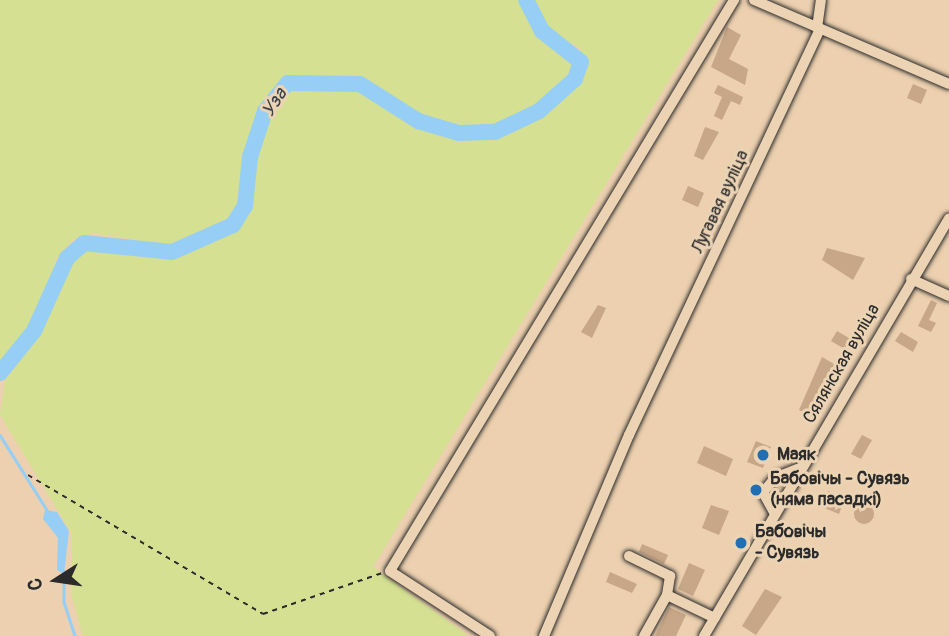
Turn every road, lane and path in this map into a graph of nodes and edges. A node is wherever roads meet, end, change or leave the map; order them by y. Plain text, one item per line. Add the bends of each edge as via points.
1 (734, 0) edge
2 (754, 0) edge
3 (821, 0) edge
4 (819, 28) junction
5 (949, 84) edge
6 (949, 219) edge
7 (911, 279) junction
8 (949, 296) edge
9 (802, 467) junction
10 (28, 475) dead end
11 (775, 514) junction
12 (629, 556) dead end
13 (390, 571) junction
14 (667, 595) junction
15 (715, 618) junction
16 (490, 636) edge
17 (544, 636) edge
18 (644, 636) edge
19 (704, 636) edge

1 - 13 street
2 - 4 street
3 - 4 street, Лугавая вуліца
4 - 5 street
4 - 17 street, Лугавая вуліца
6 - 7 street, Сялянская вуліца
7 - 8 street
7 - 9 street, Сялянская вуліца
9 - 11 street, Сялянская вуліца
9 - 11 street via 775,478 763,492
10 - 13 path via 263,614
11 - 15 street, Сялянская вуліца
12 - 14 street via 670,576
13 - 16 street
14 - 15 street
14 - 18 street
15 - 19 street, Сялянская вуліца

